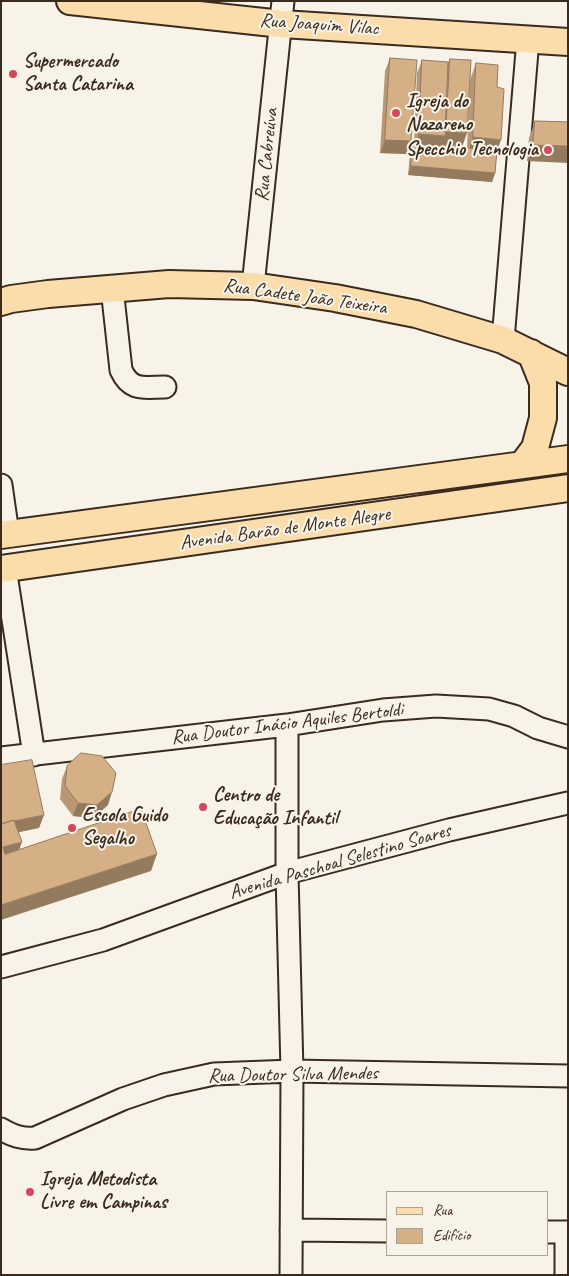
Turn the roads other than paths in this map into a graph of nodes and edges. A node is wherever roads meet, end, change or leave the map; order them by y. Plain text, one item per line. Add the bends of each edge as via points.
1 (70, 1) edge
2 (282, 12) edge
3 (528, 39) junction
4 (568, 42) edge
5 (253, 286) junction
6 (112, 288) junction
7 (1, 302) edge
8 (503, 340) junction
9 (531, 353) junction
10 (568, 372) edge
11 (165, 387) dead end
12 (568, 459) edge
13 (523, 464) junction
14 (1, 485) edge
15 (568, 488) edge
16 (5, 535) edge
17 (3, 569) edge
18 (287, 725) junction
19 (568, 737) edge
20 (34, 755) junction
21 (1, 758) edge
22 (568, 803) edge
23 (287, 873) junction
24 (1, 967) edge
25 (292, 1071) junction
26 (568, 1076) edge
27 (1, 1129) edge
28 (291, 1230) junction
29 (386, 1231) edge
30 (561, 1232) edge
31 (291, 1275) edge
32 (566, 1275) edge

1 - 2 main road, Rua Joaquim Vilac
2 - 3 main road, Rua Joaquim Vilac
2 - 5 street, Rua Cabreúva
3 - 4 main road, Rua Joaquim Vilac
3 - 8 street
5 - 6 main road, Rua Cadete João Teixeira via 169,284
5 - 8 main road, Rua Cadete João Teixeira via 416,314
6 - 7 main road, Rua Cadete João Teixeira via 11,298
6 - 11 street via 121,370 126,381 134,386
8 - 9 main road, Rua Cadete João Teixeira
9 - 10 main road, Rua Cadete João Teixeira
9 - 13 main road via 543,383 543,418 535,448
12 - 13 main road, Avenida Barão de Monte Alegre
13 - 16 main road, Avenida Barão de Monte Alegre
14 - 16 street
15 - 17 main road, Avenida Barão de Monte Alegre
17 - 20 street
18 - 19 street, Rua Doutor Inácio Aquiles Bertoldi via 383,710 436,706 489,709
18 - 20 street, Rua Doutor Inácio Aquiles Bertoldi
18 - 23 street
20 - 21 street, Rua Doutor Inácio Aquiles Bertoldi
22 - 23 street, Avenida Paschoal Selestino Soares via 449,830
23 - 24 street, Avenida Paschoal Selestino Soares via 103,940
23 - 25 street
25 - 26 street, Rua Doutor Silva Mendes
25 - 27 street, Rua Doutor Silva Mendes via 214,1074 164,1085 123,1098 35,1138 24,1139
25 - 28 street
28 - 29 street
28 - 31 street
30 - 32 street

